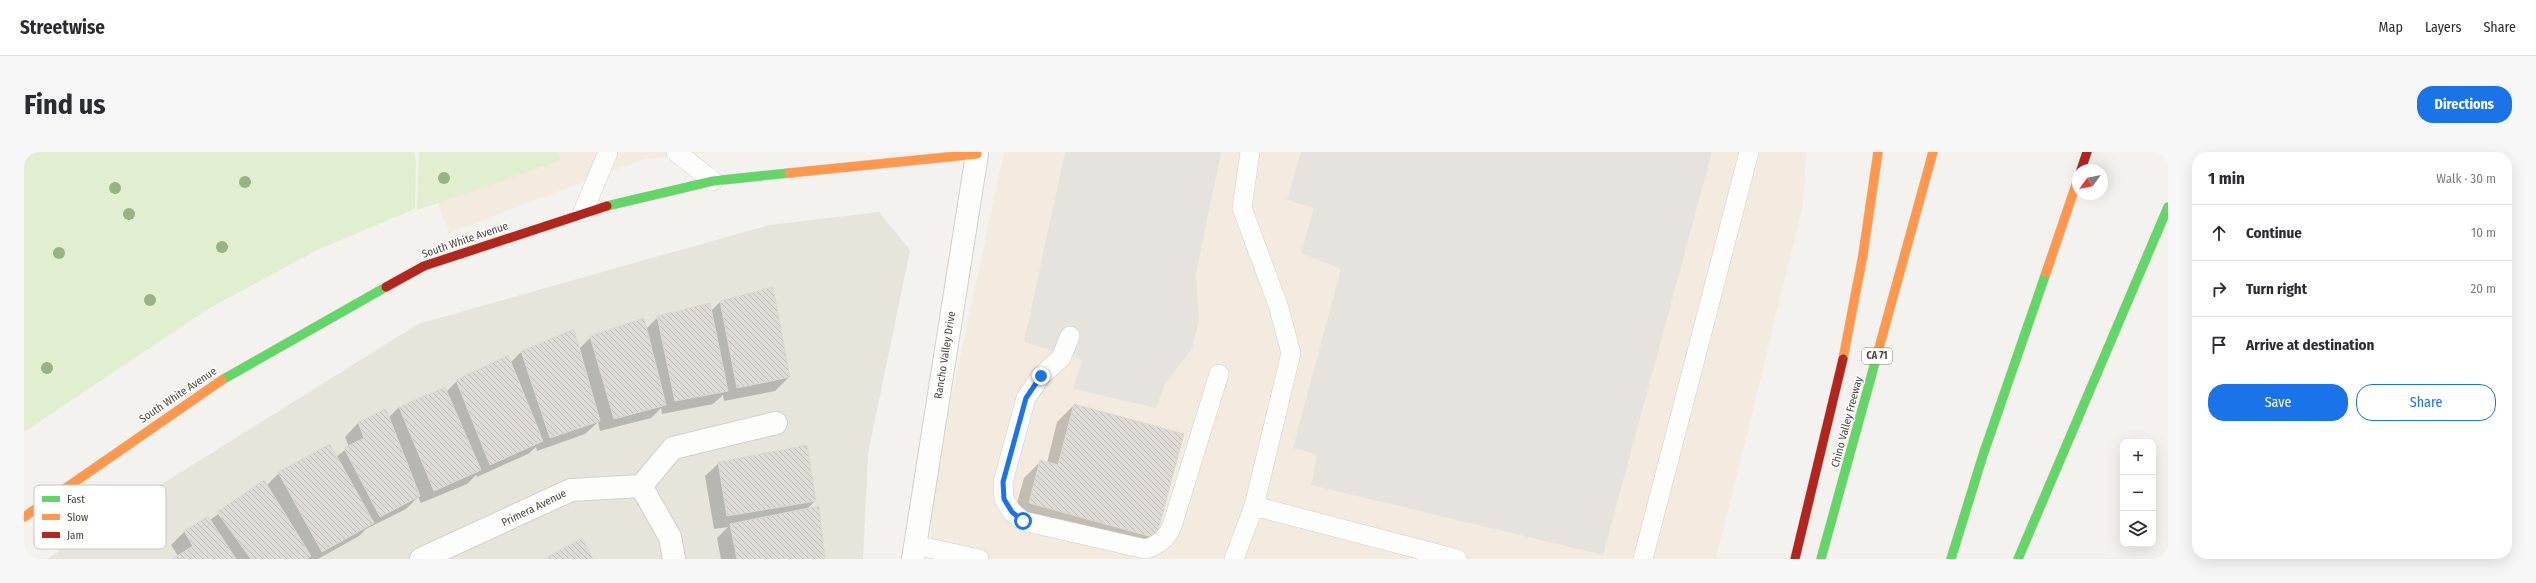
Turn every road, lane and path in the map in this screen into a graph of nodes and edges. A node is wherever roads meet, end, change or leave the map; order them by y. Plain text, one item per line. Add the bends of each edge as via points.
1 (608, 152) edge
2 (676, 152) edge
3 (1250, 152) edge
4 (1749, 152) edge
5 (1878, 152) edge
6 (1933, 152) edge
7 (2087, 152) edge
8 (977, 153) edge
9 (2083, 164) edge
10 (713, 182) junction
11 (2072, 195) edge
12 (2168, 206) edge
13 (583, 212) junction
14 (1070, 336) dead end
15 (1219, 374) dead end
16 (776, 423) dead end
17 (70, 485) edge
18 (641, 486) junction
19 (1254, 506) junction
20 (34, 510) edge
21 (24, 517) edge
22 (914, 552) edge
23 (421, 559) edge
24 (674, 559) edge
25 (979, 559) edge
26 (1234, 559) edge
27 (1457, 559) edge
28 (1643, 559) edge
29 (1795, 559) edge
30 (1821, 559) edge
31 (1951, 559) edge
32 (2018, 559) edge

1 - 13 lane
2 - 10 lane
3 - 19 lane via 1242,208 1278,305 1291,353
4 - 28 lane
5 - 29 main road via 1872,205 1852,314
6 - 30 main road, Chino Valley Freeway / CA 71
7 - 9 main road
8 - 10 main road, South White Avenue
8 - 22 street, Rancho Valley Drive
10 - 13 main road, South White Avenue
11 - 31 main road via 1983,455
12 - 32 main road
13 - 17 main road, South White Avenue via 424,266 218,382
14 - 15 lane via 1061,358 1041,376 1026,398 1003,482 1004,499 1012,512 1023,521 1145,548 1166,539
16 - 18 street via 673,448
18 - 23 street, Primera Avenue via 571,490
18 - 24 street via 670,537
19 - 26 lane
19 - 27 lane
20 - 21 main road, South White Avenue
22 - 25 lane

